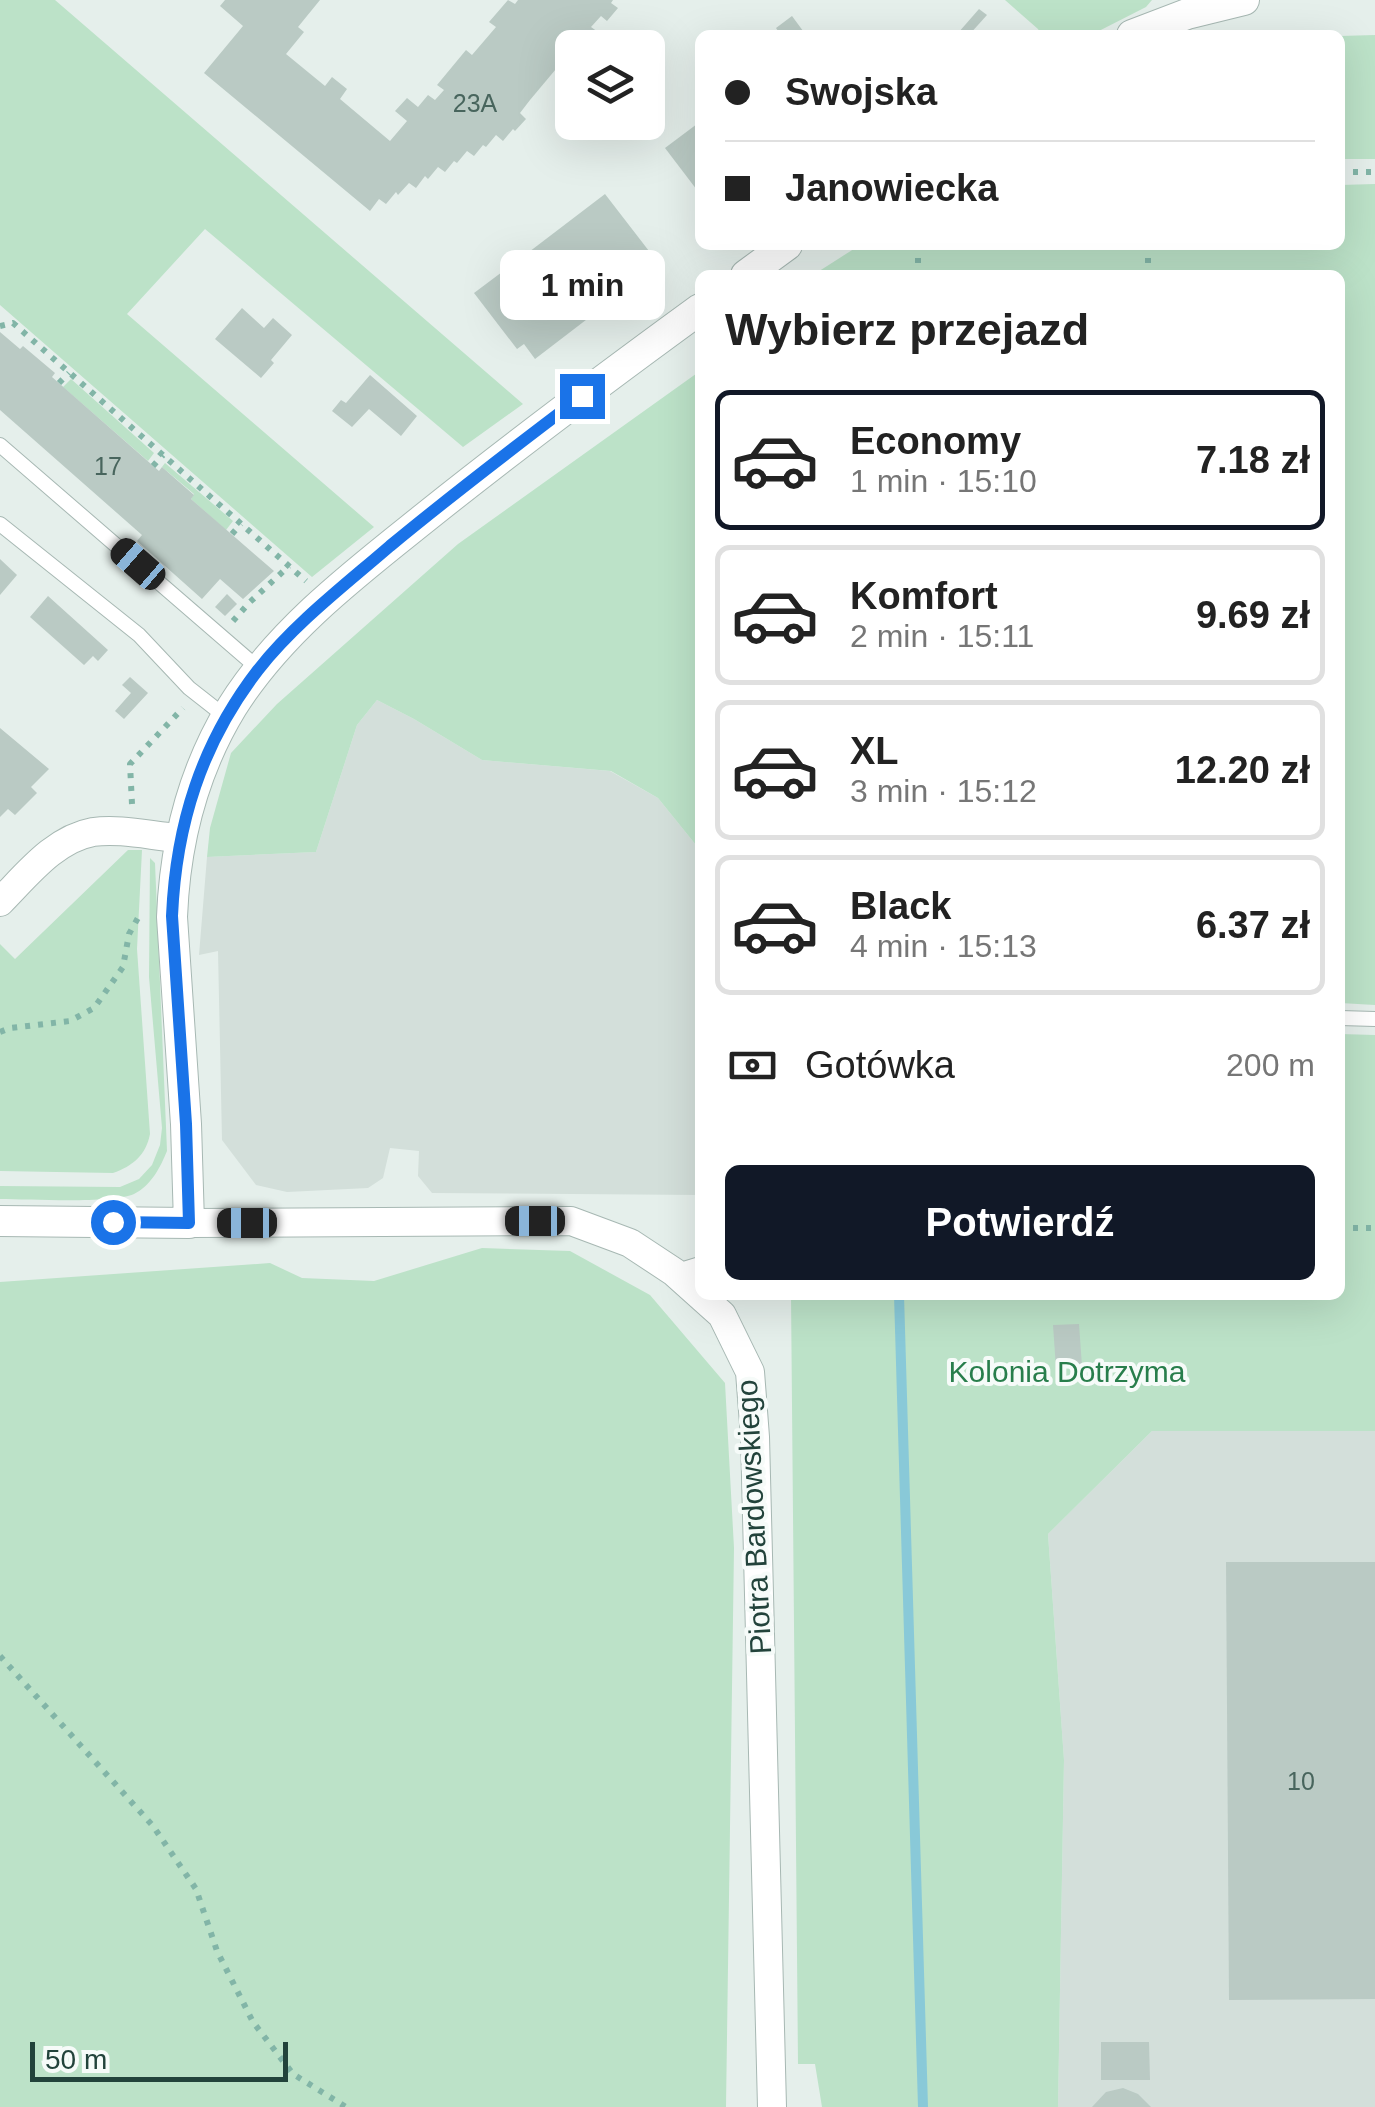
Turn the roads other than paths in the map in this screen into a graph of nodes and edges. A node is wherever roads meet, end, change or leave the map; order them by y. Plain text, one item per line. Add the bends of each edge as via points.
1 (1244, 0) edge
2 (1185, 7) edge
3 (1141, 30) edge
4 (780, 250) edge
5 (753, 270) edge
6 (695, 313) edge
7 (0, 444) edge
8 (0, 524) edge
9 (259, 669) junction
10 (227, 717) junction
11 (180, 838) junction
12 (0, 902) edge
13 (1345, 1018) edge
14 (1375, 1019) edge
15 (0, 1221) edge
16 (189, 1223) junction
17 (687, 1268) edge
18 (711, 1300) edge
19 (772, 2107) edge

1 - 2 street
2 - 3 street
4 - 5 street
6 - 9 street via 410,530 332,594
7 - 9 lane
8 - 10 lane via 139,635
9 - 10 street
10 - 11 street via 197,778
11 - 12 street via 84,835 48,854
11 - 16 street via 172,916
13 - 14 lane
15 - 16 street
16 - 17 street, Piotra Bardowskiego via 571,1221
18 - 19 street, Piotra Bardowskiego via 750,1372 755,1437

